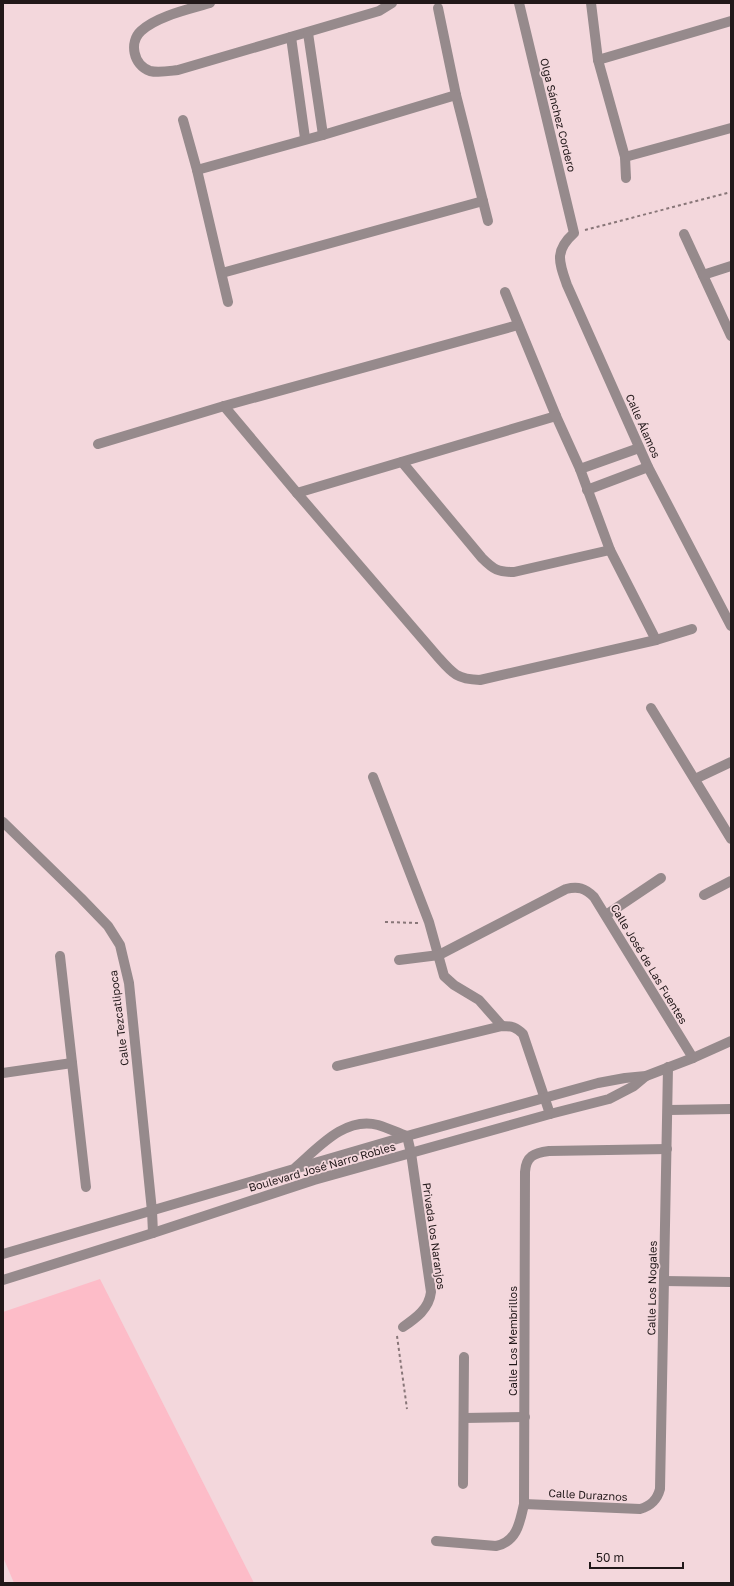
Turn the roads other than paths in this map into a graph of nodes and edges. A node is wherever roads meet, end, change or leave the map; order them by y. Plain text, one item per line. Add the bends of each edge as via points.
1 (210, 3) edge
2 (392, 3) edge
3 (519, 3) edge
4 (591, 3) edge
5 (438, 8) dead end
6 (731, 21) edge
7 (308, 33) junction
8 (291, 36) junction
9 (598, 60) junction
10 (456, 95) junction
11 (183, 120) dead end
12 (731, 128) edge
13 (323, 135) junction
14 (305, 138) junction
15 (625, 156) junction
16 (196, 170) junction
17 (626, 178) dead end
18 (483, 201) junction
19 (488, 221) dead end
20 (574, 233) joint
21 (684, 234) dead end
22 (731, 266) edge
23 (222, 273) junction
24 (703, 275) junction
25 (505, 292) dead end
26 (228, 302) dead end
27 (518, 325) junction
28 (729, 330) edge
29 (224, 406) junction
30 (556, 416) junction
31 (98, 444) dead end
32 (639, 448) junction
33 (402, 462) junction
34 (648, 467) junction
35 (580, 470) junction
36 (587, 490) junction
37 (297, 493) junction
38 (610, 550) junction
39 (731, 626) edge
40 (692, 629) dead end
41 (656, 640) junction
42 (651, 708) dead end
43 (731, 762) edge
44 (373, 777) dead end
45 (696, 779) junction
46 (3, 822) edge
47 (731, 839) edge
48 (661, 878) dead end
49 (731, 881) edge
50 (704, 895) dead end
51 (606, 915) junction
52 (439, 955) junction
53 (60, 956) dead end
54 (399, 960) dead end
55 (502, 1026) junction
56 (731, 1041) edge
57 (693, 1058) junction
58 (72, 1063) junction
59 (337, 1066) dead end
60 (668, 1067) junction
61 (3, 1073) edge
62 (646, 1076) junction
63 (545, 1099) junction
64 (731, 1109) edge
65 (668, 1110) junction
66 (550, 1114) junction
67 (407, 1136) junction
68 (667, 1149) junction
69 (411, 1153) junction
70 (292, 1170) junction
71 (86, 1187) dead end
72 (152, 1211) junction
73 (153, 1233) junction
74 (3, 1254) edge
75 (3, 1280) edge
76 (664, 1281) junction
77 (731, 1282) edge
78 (403, 1327) road end
79 (464, 1357) dead end
80 (525, 1417) junction
81 (464, 1418) junction
82 (463, 1484) dead end
83 (524, 1504) junction
84 (650, 1505) joint
85 (436, 1541) dead end

1 - 8 street via 163,18 142,30 133,45 134,53 141,65 151,71 178,70
2 - 7 street via 379,11
3 - 20 street, Olga Sánchez Cordero
4 - 9 street
5 - 10 street
6 - 9 street
7 - 8 street
7 - 13 street
8 - 14 street
9 - 15 street
10 - 13 street
10 - 18 street
11 - 16 street
12 - 15 street
13 - 14 street
14 - 16 street
15 - 17 street
16 - 23 street
18 - 19 street
18 - 23 street
20 - 32 street, Calle Álamos via 561,248 561,267
21 - 24 street
22 - 24 street
23 - 26 street
24 - 28 street
25 - 27 street
27 - 29 street
27 - 30 street
29 - 31 street
29 - 37 street
30 - 33 street
30 - 35 street
32 - 34 street, Calle Álamos
32 - 35 street
33 - 37 street
33 - 38 street via 492,568 502,572 514,572
34 - 36 street
34 - 39 street, Calle Álamos
35 - 36 street
36 - 38 street
37 - 41 street via 438,657 451,671 466,679 480,680
38 - 41 street
40 - 41 street
42 - 45 street
43 - 45 street
44 - 52 street via 429,922
45 - 47 street
46 - 72 street, Calle Tezcatlipoca via 108,926 120,945 129,983
48 - 51 street
49 - 50 street
51 - 52 street, Calle José de Las Fuentes via 588,891 581,887 566,889
51 - 57 street, Calle José de Las Fuentes
52 - 54 street
52 - 55 street via 444,976 479,1000
53 - 58 street
55 - 59 street
55 - 63 street via 517,1028 523,1034
56 - 57 street, Boulevard José Narro Robles
57 - 60 street, Boulevard José Narro Robles
58 - 61 street
58 - 71 street
60 - 62 street, Boulevard José Narro Robles
60 - 65 street, Calle Los Nogales
62 - 63 street, Boulevard José Narro Robles via 598,1083
62 - 66 street, Boulevard José Narro Robles via 634,1086 609,1099
63 - 66 street
63 - 67 street, Boulevard José Narro Robles
64 - 65 street
65 - 68 street, Calle Los Nogales
66 - 69 street, Boulevard José Narro Robles
67 - 69 street, Privada los Naranjos
67 - 70 street, Boulevard José Narro Robles
67 - 70 street via 378,1125 349,1127 336,1134
68 - 76 street, Calle Los Nogales
68 - 80 street, Calle Los Membrillos via 549,1151 531,1156 526,1163
69 - 73 street, Boulevard José Narro Robles via 314,1180
69 - 78 street, Privada los Naranjos via 431,1292 430,1301 422,1312
70 - 72 street, Boulevard José Narro Robles
72 - 73 street, Calle Tezcatlipoca
72 - 74 street, Boulevard José Narro Robles
73 - 75 street, Boulevard José Narro Robles
76 - 77 street
76 - 84 street, Calle Los Nogales via 660,1489 658,1496
79 - 81 street
80 - 81 street
80 - 83 street, Calle Los Membrillos
81 - 82 street
83 - 84 street, Calle Duraznos via 640,1509
83 - 85 street, Calle Los Membrillos via 516,1533 507,1542 496,1546

